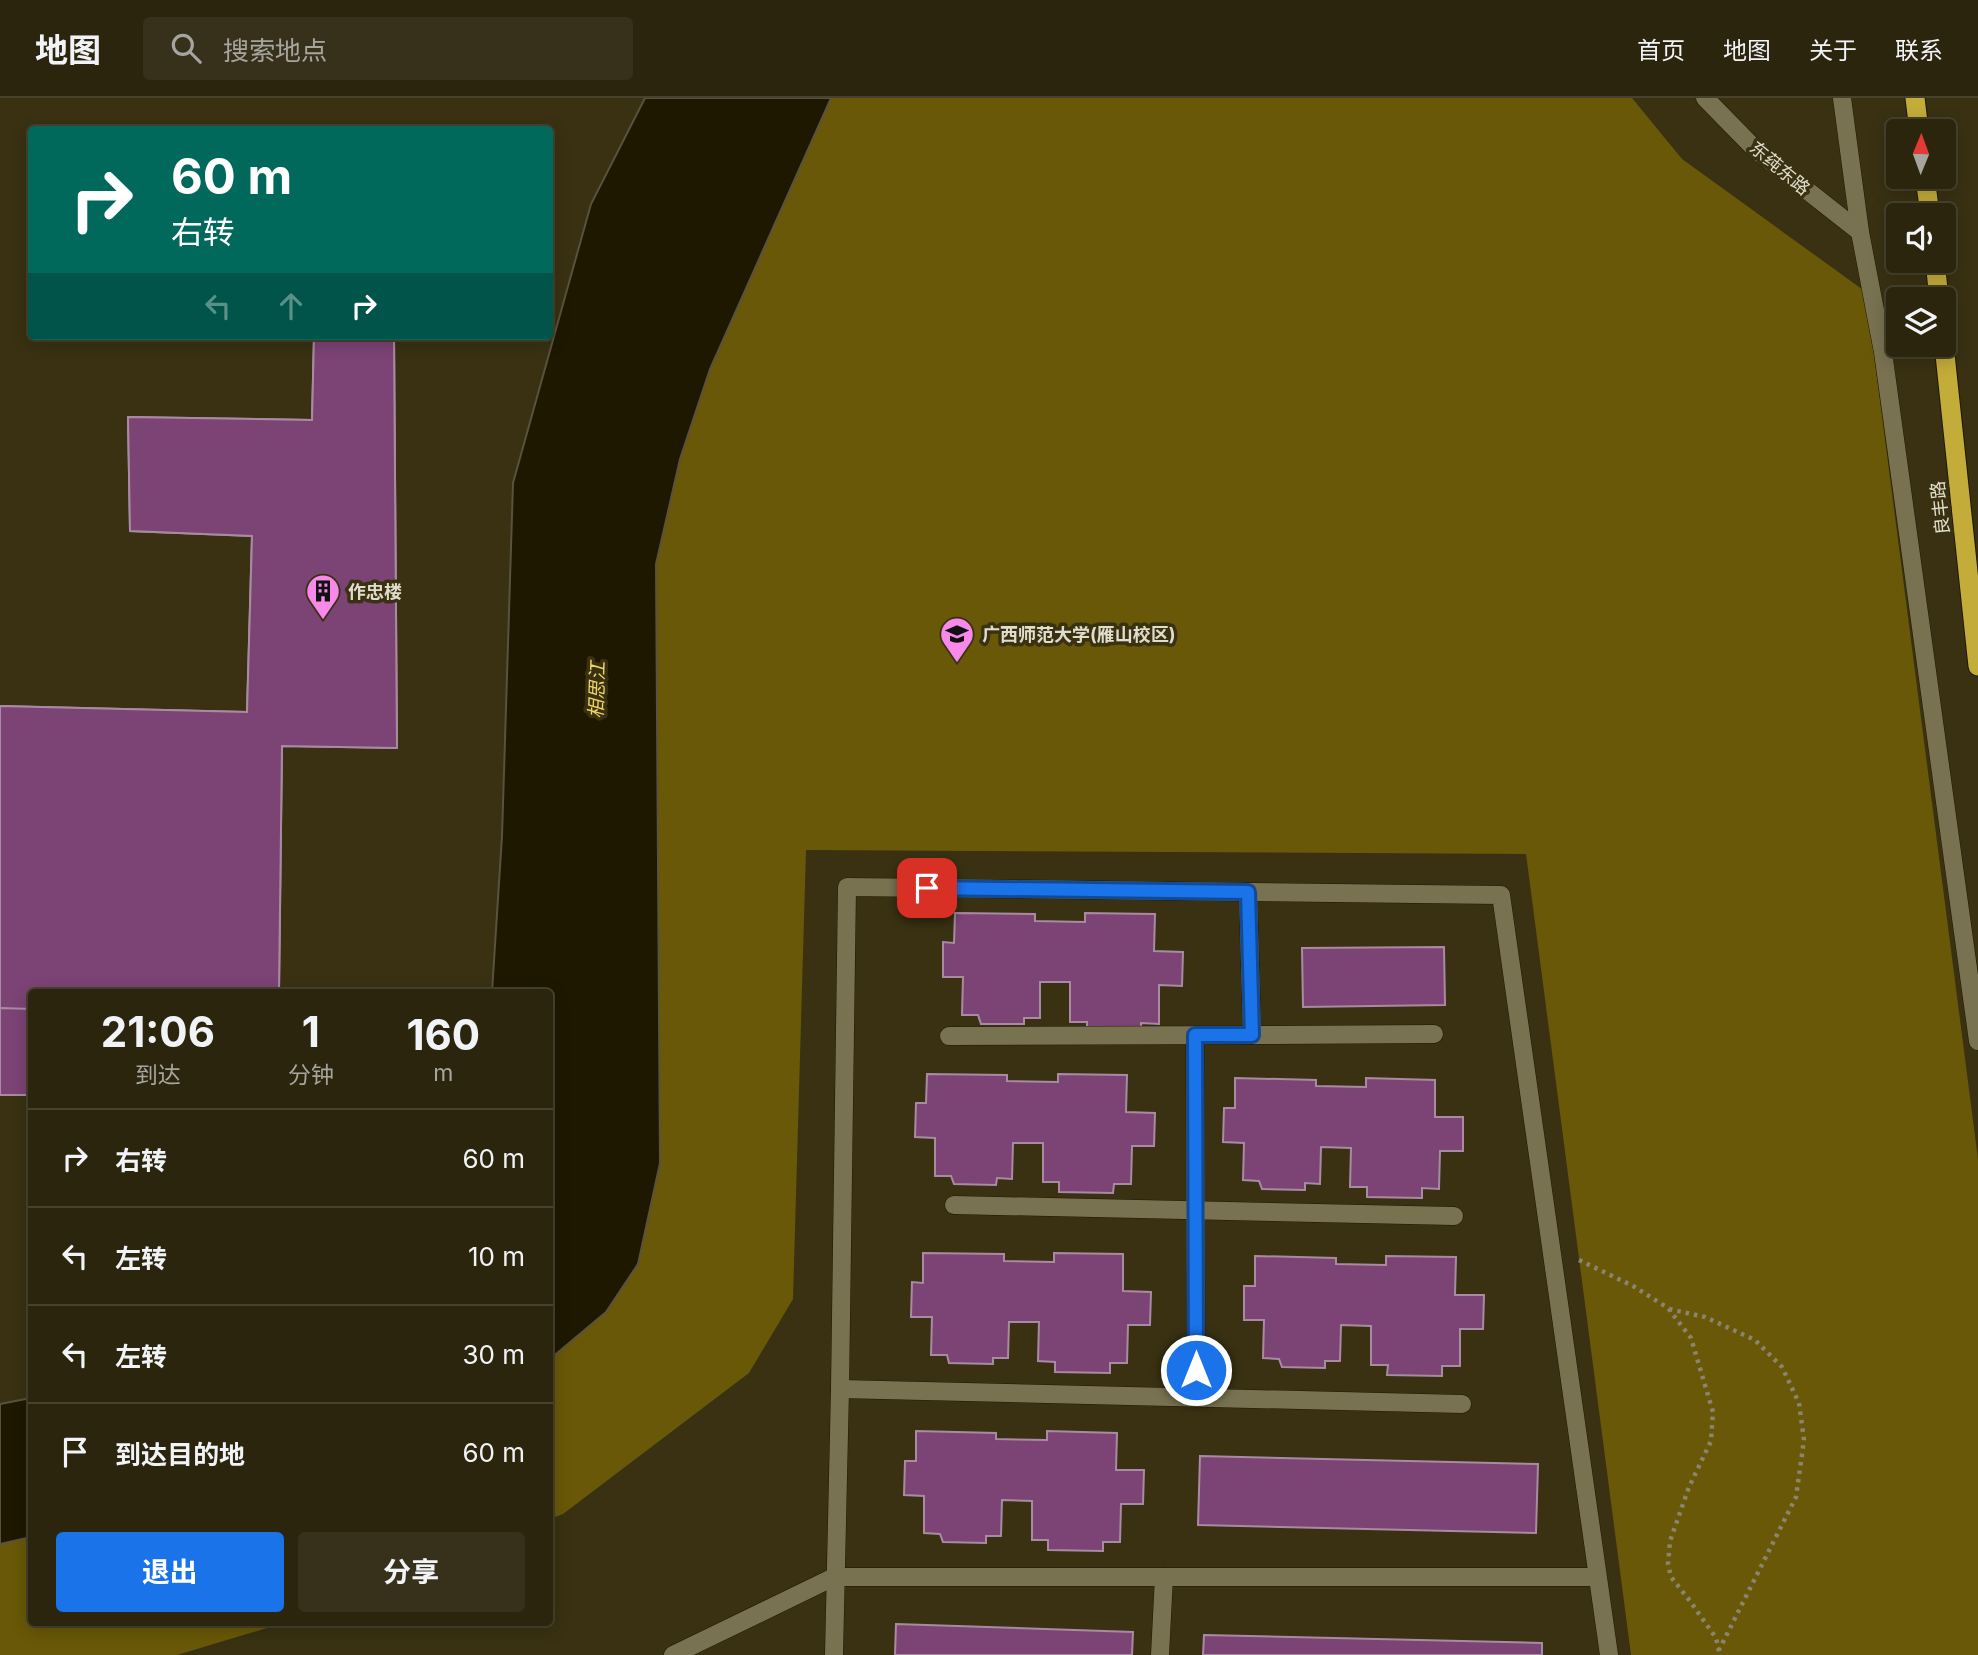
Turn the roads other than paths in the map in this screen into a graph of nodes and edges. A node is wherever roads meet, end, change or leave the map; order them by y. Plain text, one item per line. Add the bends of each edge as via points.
1 (1705, 98) edge
2 (1842, 98) edge
3 (1915, 98) edge
4 (1918, 119) edge
5 (1860, 232) junction
6 (1945, 357) edge
7 (1978, 666) edge
8 (1248, 892) junction
9 (1434, 1034) dead end
10 (1195, 1035) junction
11 (1252, 1035) junction
12 (949, 1036) dead end
13 (1978, 1041) edge
14 (954, 1205) dead end
15 (1196, 1210) junction
16 (1454, 1216) dead end
17 (840, 1389) junction
18 (1196, 1397) junction
19 (1462, 1404) dead end
20 (834, 1577) junction
21 (1164, 1577) junction
22 (1597, 1577) junction
23 (674, 1655) edge
24 (834, 1655) edge
25 (1160, 1655) edge
26 (1609, 1655) edge

1 - 5 street, 东莼东路 via 1757,151
2 - 5 street
3 - 4 highway
5 - 13 street via 1883,352
6 - 7 highway, 良丰路
8 - 11 street
8 - 17 street via 847,887
8 - 22 street via 1501,895
9 - 11 street
10 - 11 street
10 - 12 street
10 - 15 street
14 - 15 street
15 - 16 street
15 - 18 street
17 - 18 street
17 - 20 street
18 - 19 street
20 - 21 street
20 - 23 street
20 - 24 street
21 - 22 street
21 - 25 street
22 - 26 street

